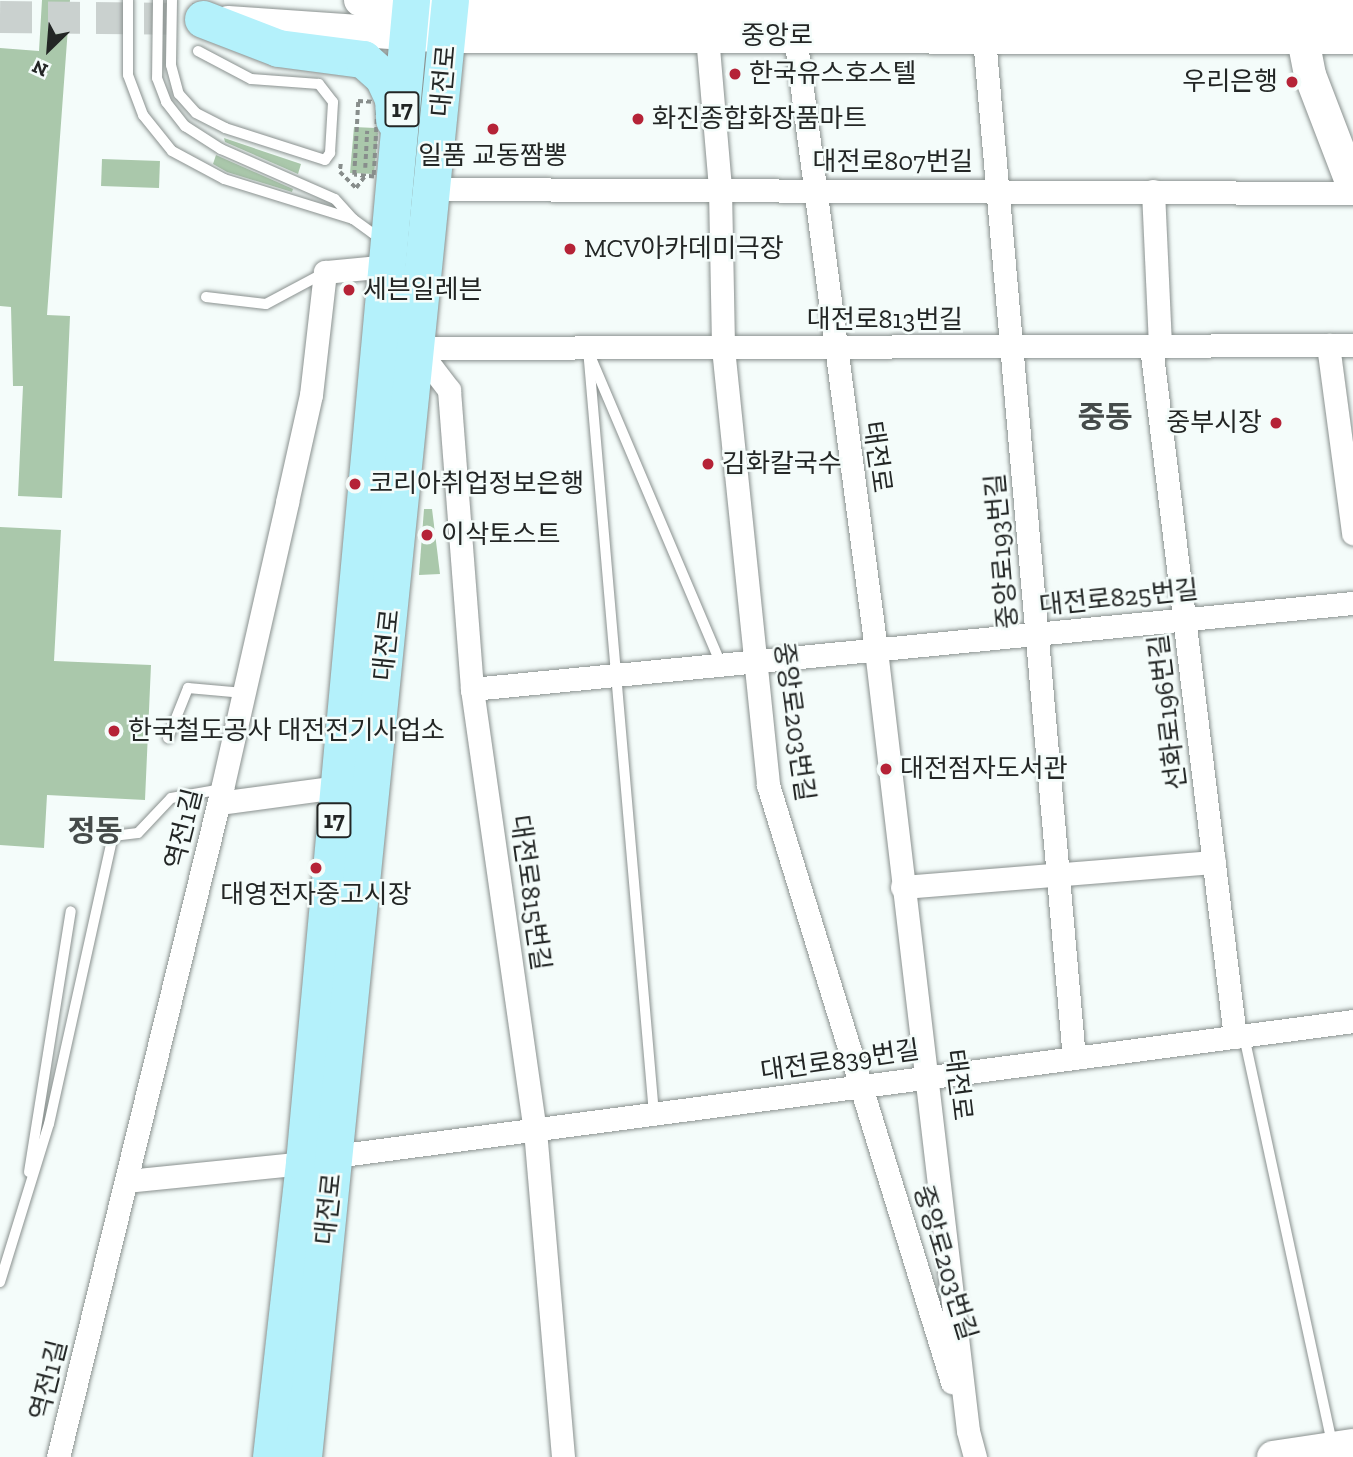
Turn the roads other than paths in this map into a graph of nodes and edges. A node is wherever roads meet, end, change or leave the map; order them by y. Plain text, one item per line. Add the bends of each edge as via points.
1 (128, 0) edge
2 (158, 0) edge
3 (172, 0) edge
4 (360, 0) edge
5 (410, 15) edge
6 (450, 16) edge
7 (705, 16) edge
8 (790, 16) edge
9 (987, 17) edge
10 (1328, 23) edge
11 (200, 35) junction
12 (378, 179) junction
13 (1353, 187) edge
14 (720, 188) junction
15 (433, 189) junction
16 (812, 189) junction
17 (998, 190) junction
18 (1153, 191) junction
19 (1353, 193) edge
20 (353, 219) junction
21 (389, 256) junction
22 (325, 272) junction
23 (206, 297) dead end
24 (1328, 345) junction
25 (1353, 345) edge
26 (1155, 346) junction
27 (1012, 347) junction
28 (416, 348) junction
29 (723, 348) junction
30 (834, 348) junction
31 (587, 349) junction
32 (1353, 533) edge
33 (1353, 603) edge
34 (1185, 620) junction
35 (1037, 634) junction
36 (876, 650) junction
37 (757, 661) junction
38 (721, 665) junction
39 (616, 675) junction
40 (472, 689) junction
41 (244, 693) junction
42 (168, 738) dead end
43 (337, 787) junction
44 (221, 796) junction
45 (1214, 862) junction
46 (1058, 874) junction
47 (902, 887) junction
48 (71, 911) dead end
49 (1353, 1021) edge
50 (1240, 1037) junction
51 (1074, 1058) junction
52 (930, 1078) junction
53 (860, 1087) junction
54 (654, 1114) junction
55 (535, 1130) junction
56 (319, 1159) junction
57 (127, 1181) junction
58 (23, 1210) junction
59 (0, 1282) edge
60 (968, 1431) junction
61 (1343, 1446) edge
62 (58, 1457) edge
63 (271, 1457) edge
64 (303, 1457) edge
65 (563, 1457) edge
66 (975, 1457) edge
67 (1273, 1457) edge

1 - 20 lane via 128,75 143,115 172,151 224,179
2 - 20 lane via 157,78 166,102 185,126 221,149 335,199
3 - 11 lane via 171,65 179,94 196,113 225,128 325,160 330,153 332,102 319,84 251,79
4 - 5 main road, 중앙로
5 - 6 main road, 중앙로
5 - 11 main road, 중앙로
5 - 12 main road, 대전로 / 17
6 - 7 main road, 중앙로
6 - 15 main road, 대전로 / 17
7 - 8 main road, 중앙로
7 - 14 street, 중앙로203번길
8 - 9 main road, 중앙로
8 - 16 street, 태전로
9 - 10 main road, 중앙로
9 - 17 street, 중앙로193번길
10 - 13 main road via 1310,75
11 - 12 main road via 363,59 383,77 393,98
12 - 21 main road, 대전로 / 17
14 - 15 street, 대전로807번길
14 - 16 street, 대전로807번길
14 - 29 street, 중앙로203번길
15 - 28 main road, 대전로 / 17
16 - 17 street, 대전로807번길
16 - 30 street, 태전로
17 - 18 street, 대전로807번길
17 - 27 street, 중앙로193번길
18 - 19 street, 대전로807번길
18 - 26 street, 선화로196번길
20 - 21 lane
21 - 22 street
21 - 43 main road, 대전로 / 17
22 - 23 lane via 266,304
22 - 41 street, 역전1길 via 311,395
24 - 25 street, 대전로813번길
24 - 26 street, 대전로813번길
24 - 32 street
26 - 27 street, 대전로813번길
26 - 34 street, 선화로196번길
27 - 30 street, 대전로813번길
27 - 35 street, 중앙로193번길
28 - 31 street, 대전로813번길
28 - 40 street, 대전로815번길 via 449,390
28 - 56 main road, 대전로 / 17
29 - 30 street, 대전로813번길
29 - 31 street, 대전로813번길
29 - 37 street, 중앙로203번길
30 - 36 street, 태전로
31 - 38 lane
31 - 39 lane
33 - 34 street, 대전로825번길
34 - 35 street, 대전로825번길
34 - 45 street, 선화로196번길
35 - 36 street, 대전로825번길
35 - 46 street, 중앙로193번길
36 - 37 street, 대전로825번길
36 - 47 street, 태전로
37 - 38 street, 대전로825번길
37 - 53 street, 중앙로203번길 via 768,785
38 - 39 street, 대전로825번길
39 - 40 street, 대전로825번길
39 - 54 lane
40 - 55 street, 대전로815번길
41 - 42 lane via 188,688
41 - 44 street, 역전1길
43 - 44 street
43 - 56 main road, 대전로 / 17
44 - 57 street, 역전1길
44 - 58 lane via 171,798 138,833 113,836 49,1124
45 - 46 street
45 - 50 street, 선화로196번길
46 - 47 street
46 - 51 street, 중앙로193번길
47 - 52 street, 태전로
48 - 58 lane
49 - 50 street, 대전로839번길
50 - 51 street, 대전로839번길
50 - 61 lane
51 - 52 street, 대전로839번길
52 - 53 street, 대전로839번길
52 - 60 street, 태전로
53 - 54 street, 대전로839번길
53 - 60 street, 중앙로203번길
54 - 55 street, 대전로839번길
55 - 56 street, 대전로839번길
55 - 65 street, 대전로815번길
56 - 57 street, 대전로839번길
56 - 63 main road, 대전로 / 17
56 - 64 main road, 대전로 / 17
57 - 62 street, 역전1길
58 - 59 lane
60 - 66 street, 태전로
61 - 67 main road

